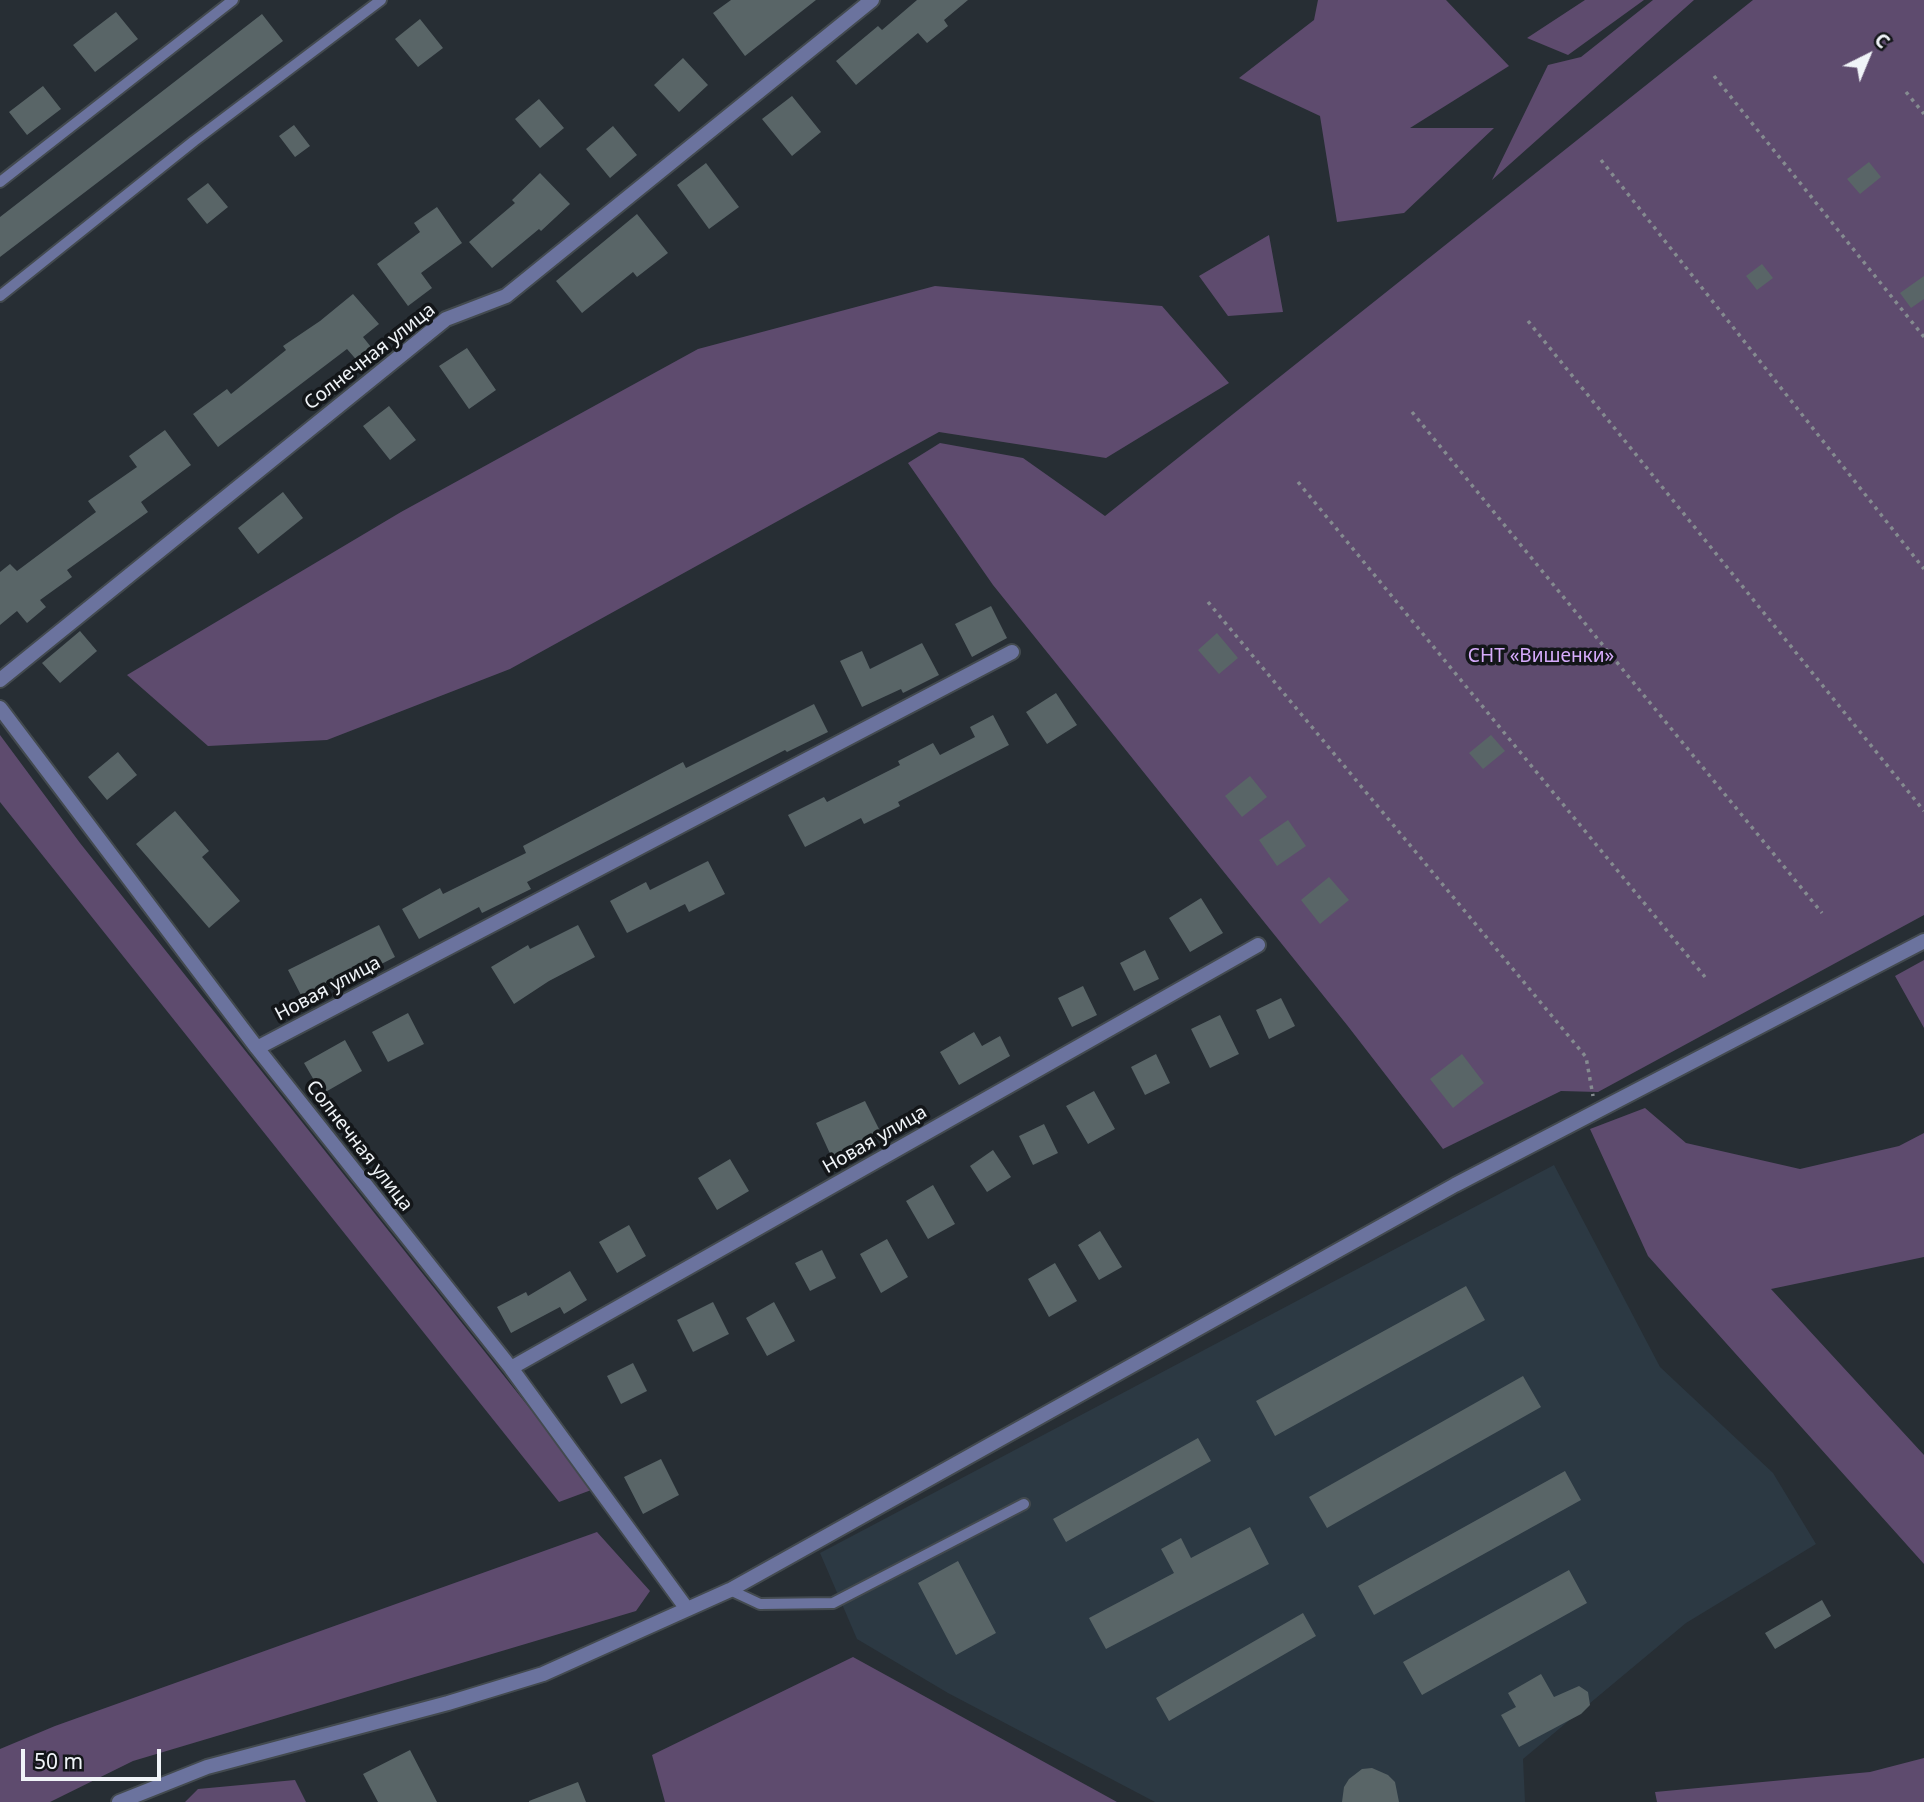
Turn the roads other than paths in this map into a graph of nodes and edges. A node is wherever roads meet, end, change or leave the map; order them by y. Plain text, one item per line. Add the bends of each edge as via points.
1 (233, 0) edge
2 (381, 0) edge
3 (872, 0) edge
4 (0, 182) edge
5 (0, 296) edge
6 (1012, 652) dead end
7 (0, 680) edge
8 (0, 708) edge
9 (1924, 941) edge
10 (1258, 945) dead end
11 (257, 1048) junction
12 (511, 1368) junction
13 (1024, 1504) dead end
14 (730, 1590) junction
15 (687, 1609) junction
16 (119, 1802) edge

1 - 4 lane
2 - 5 lane
3 - 7 street, Солнечная улица via 506,296 446,319
6 - 11 street, Новая улица
8 - 11 street, Солнечная улица
9 - 14 street via 1443,1192
10 - 12 street, Новая улица
11 - 12 street, Солнечная улица
12 - 15 street, Солнечная улица
13 - 14 lane via 833,1602 760,1604
14 - 15 street
15 - 16 street via 543,1674 207,1768

